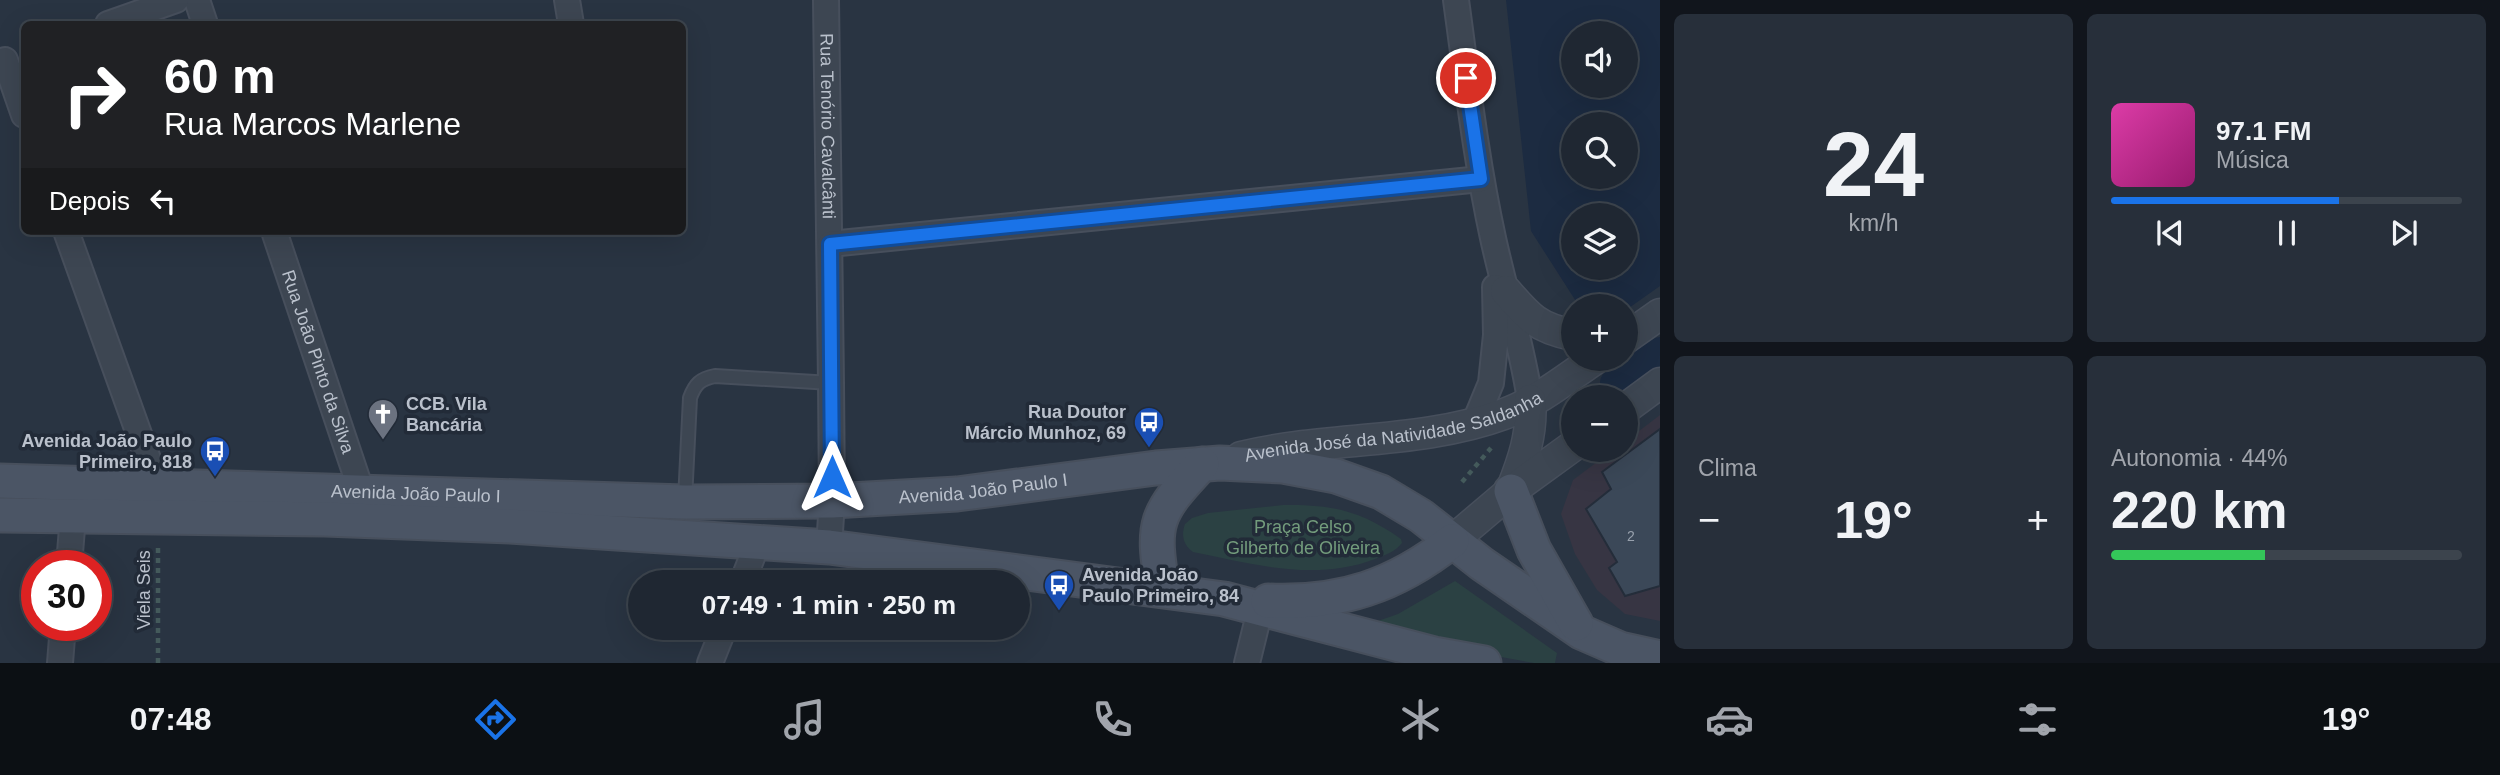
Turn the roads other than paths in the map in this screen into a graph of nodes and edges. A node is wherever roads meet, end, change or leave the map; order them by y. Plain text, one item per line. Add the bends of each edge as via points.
1 (176, 0) edge
2 (197, 0) edge
3 (567, 0) edge
4 (826, 0) edge
5 (1456, 0) edge
6 (116, 21) edge
7 (204, 21) edge
8 (570, 21) edge
9 (10, 59) edge
10 (21, 104) edge
11 (1481, 179) junction
12 (67, 235) edge
13 (275, 235) edge
14 (1493, 241) junction
15 (830, 244) junction
16 (1506, 291) junction
17 (1660, 314) edge
18 (1638, 330) edge
19 (1561, 333) edge
20 (1576, 371) edge
21 (1592, 371) edge
22 (831, 383) junction
23 (1660, 383) edge
24 (1581, 385) edge
25 (1638, 399) edge
26 (1531, 400) junction
27 (1484, 435) junction
28 (1561, 455) edge
29 (1211, 463) junction
30 (0, 481) edge
31 (1511, 491) junction
32 (362, 493) junction
33 (158, 500) junction
34 (832, 501) junction
35 (685, 502) junction
36 (0, 514) edge
37 (73, 516) junction
38 (1452, 541) junction
39 (758, 542) junction
40 (829, 547) junction
41 (70, 550) edge
42 (747, 570) edge
43 (1163, 590) junction
44 (1224, 599) junction
45 (1260, 610) junction
46 (1581, 632) junction
47 (719, 640) edge
48 (62, 641) edge
49 (1660, 658) edge
50 (60, 663) edge
51 (710, 663) edge
52 (1247, 663) edge
53 (1484, 663) edge

1 - 6 street
2 - 7 street
3 - 8 street
4 - 15 street, Rua Tenório Cavalcânti
5 - 11 street
9 - 10 street
11 - 14 street
11 - 15 street
12 - 33 street
13 - 32 street, Rua João Pinto da Silva
14 - 16 street
14 - 27 street via 1495,347
15 - 22 street, Rua Tenório Cavalcânti
16 - 19 street via 1536,323
16 - 26 street
17 - 18 street
20 - 26 street, Avenida José da Natividade Saldanha
21 - 24 street
22 - 34 street, Rua Tenório Cavalcânti
22 - 35 lane via 715,376 694,386
23 - 25 street
26 - 27 street, Avenida José da Natividade Saldanha via 1507,413
26 - 31 street via 1529,440
27 - 29 street, Avenida José da Natividade Saldanha via 1426,433 1291,447
28 - 31 street
29 - 34 main road, Avenida João Paulo I via 957,494
29 - 38 main road, Avenida João Paulo I via 1283,466 1336,476 1381,492
29 - 43 main road via 1177,491 1159,518 1156,550
30 - 33 main road, Avenida João Paulo I
31 - 38 street
31 - 46 main road via 1534,550
32 - 33 main road, Avenida João Paulo I
32 - 35 main road, Avenida João Paulo I
33 - 37 main road, Avenida João Paulo I
33 - 39 main road, Avenida João Paulo I via 326,519
34 - 35 main road, Avenida João Paulo I
34 - 40 street, Rua Tenório Cavalcânti
36 - 37 main road, Avenida João Paulo I
37 - 41 street
38 - 44 main road via 1399,577 1364,591 1316,600
38 - 46 main road, Avenida João Paulo I
39 - 40 main road, Avenida João Paulo I
39 - 42 street
40 - 43 main road, Avenida João Paulo I
43 - 44 main road, Avenida João Paulo I
44 - 45 main road, Avenida João Paulo I
45 - 52 street
45 - 53 main road, Avenida João Paulo I
46 - 49 main road, Avenida João Paulo I via 1620,649
47 - 51 street
48 - 50 street

